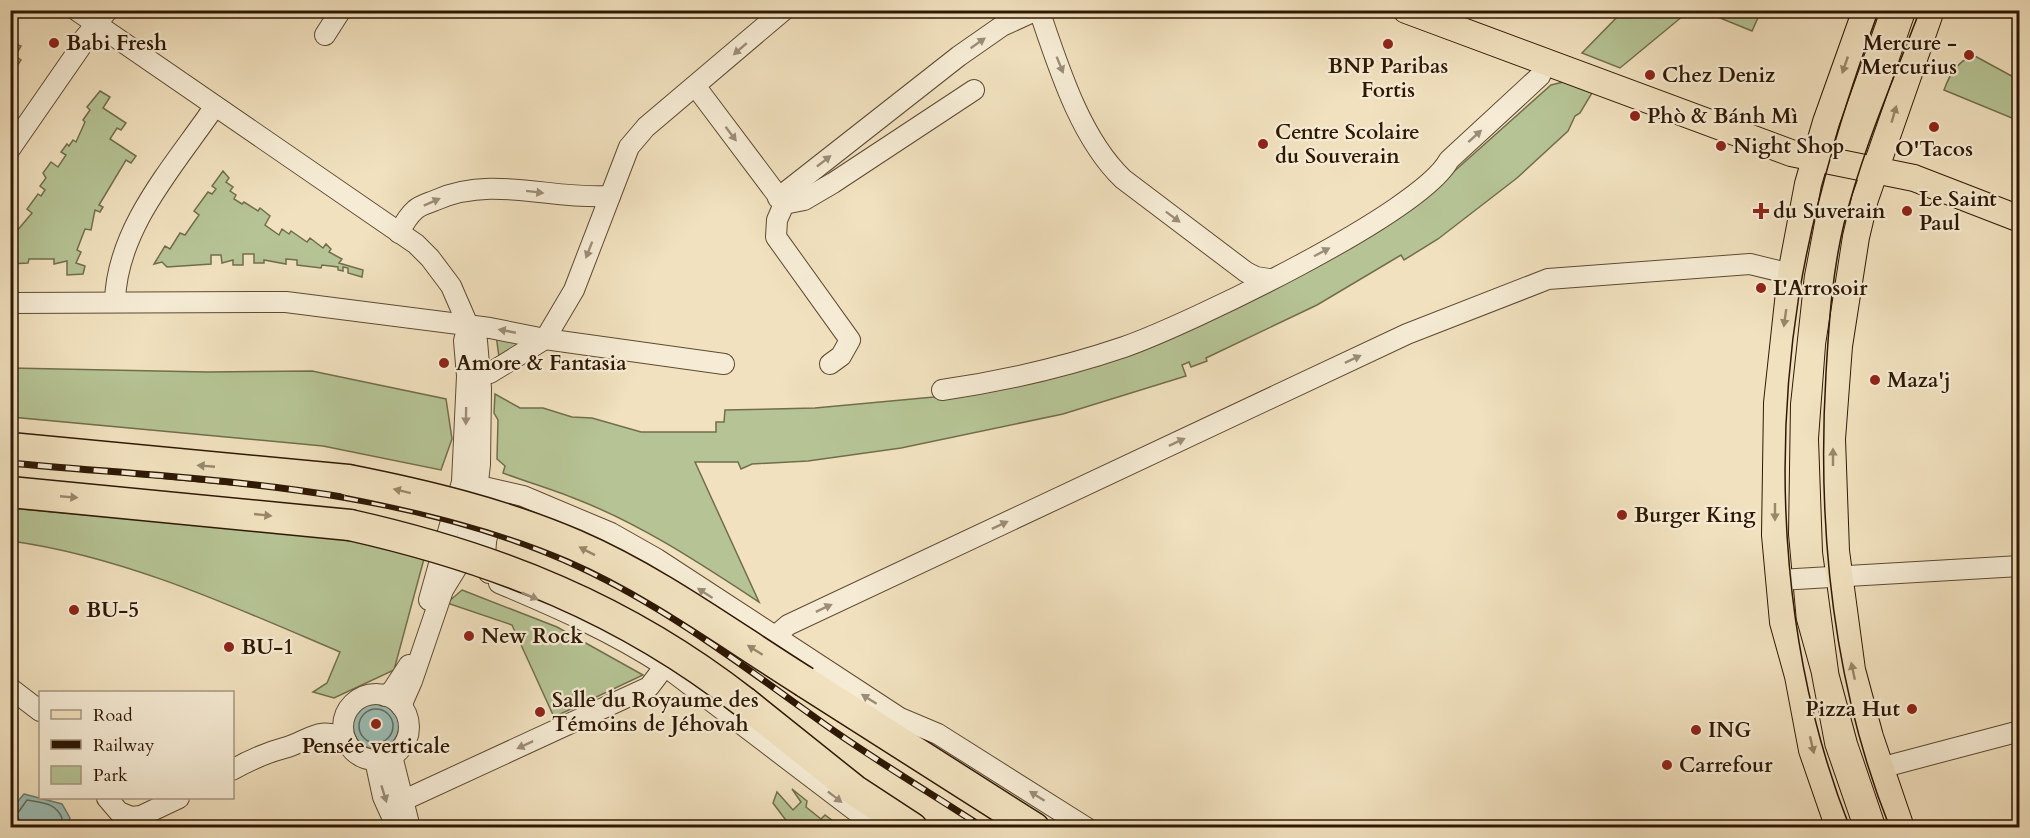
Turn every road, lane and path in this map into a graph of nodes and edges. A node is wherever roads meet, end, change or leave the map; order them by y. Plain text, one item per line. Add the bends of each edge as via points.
1 (76, 10) edge
2 (341, 10) edge
3 (784, 10) edge
4 (1038, 10) edge
5 (1406, 10) edge
6 (1866, 10) edge
7 (1931, 10) edge
8 (102, 17) edge
9 (326, 35) dead end
10 (1545, 63) junction
11 (696, 87) junction
12 (974, 90) dead end
13 (215, 106) junction
14 (10, 149) edge
15 (1816, 157) junction
16 (1875, 170) junction
17 (610, 196) junction
18 (781, 201) junction
19 (2019, 219) edge
20 (399, 233) junction
21 (1791, 274) junction
22 (1269, 279) junction
23 (115, 301) junction
24 (10, 303) edge
25 (468, 325) junction
26 (545, 339) junction
27 (724, 364) dead end
28 (830, 364) dead end
29 (479, 375) junction
30 (942, 390) dead end
31 (10, 448) edge
32 (470, 484) junction
33 (10, 492) edge
34 (523, 496) junction
35 (444, 549) junction
36 (2019, 566) edge
37 (456, 569) junction
38 (1840, 575) junction
39 (491, 580) junction
40 (1779, 580) junction
41 (774, 637) junction
42 (665, 666) junction
43 (10, 688) edge
44 (393, 701) junction
45 (39, 710) edge
46 (347, 712) junction
47 (2019, 731) edge
48 (894, 738) junction
49 (346, 740) junction
50 (273, 749) junction
51 (383, 758) junction
52 (1880, 768) junction
53 (234, 769) edge
54 (108, 799) edge
55 (177, 799) edge
56 (402, 801) junction
57 (128, 822) edge
58 (397, 828) edge
59 (410, 828) edge
60 (878, 828) edge
61 (912, 828) edge
62 (1034, 828) edge
63 (1059, 828) edge
64 (1087, 828) edge
65 (1839, 828) edge
66 (1901, 828) edge

1 - 8 street
2 - 9 street
3 -> 11 street
18 -> 4 street via 959,56 1002,26
4 -> 22 street via 1089,138 1106,162 1246,272
5 - 10 main road
6 -> 15 main road
16 -> 7 main road
8 - 13 street
8 - 14 street
10 - 15 main road via 1785,151
22 -> 10 street via 1342,241 1424,188 1540,76
11 - 17 street via 646,127 629,147
11 -> 18 street
12 - 18 street via 823,189 796,203
13 - 20 street
13 - 23 street via 139,216 125,244 116,277
15 - 16 main road
15 - 21 main road
16 - 19 main road via 1914,178
38 -> 16 main road via 1832,450 1839,346 1856,237
20 -> 17 street via 416,208 471,189 492,187 580,198
17 -> 26 street via 573,291
18 - 28 street via 776,237 850,340 841,356
20 - 25 street via 430,258 445,277
21 -> 40 main road via 1777,403 1775,525
41 -> 21 street via 788,625 1397,339 1548,279 1750,264
22 - 30 street via 1125,346 997,382
23 - 24 street
23 - 25 street via 286,302
26 -> 25 street
25 - 29 street via 464,341
26 - 27 street
26 - 29 street
29 - 32 street
48 -> 31 highway, bridge via 676,600 575,545 468,509 348,480
32 - 34 street
32 - 35 street
32 - 37 street via 462,559
33 -> 61 highway, bridge via 350,525 481,559 571,595 651,636 703,670 854,790
34 - 39 street via 500,504 490,521 484,552
41 -> 34 street via 611,533
35 - 37 street
35 - 44 street via 413,657 392,691
36 - 38 street
37 - 39 street
37 - 44 street via 436,608 412,681
38 - 40 street
52 -> 38 main road via 1852,670
39 -> 42 street via 553,606
40 -> 65 main road via 1783,622 1812,750
64 -> 41 street via 938,734 900,718
42 -> 56 street via 649,687
42 -> 60 street
43 - 45 street
44 - 46 street via 363,697
44 - 51 street via 409,723 408,733 405,742
46 - 49 street via 343,726
46 - 50 street via 300,730
47 - 52 street
48 - 62 highway
48 - 63 highway via 932,751
49 - 50 street via 337,734 320,734
49 - 51 street via 357,754
50 - 53 street
51 - 56 street
51 -> 58 street via 384,797
52 - 66 main road
54 - 57 street
55 - 57 street
56 - 59 street

